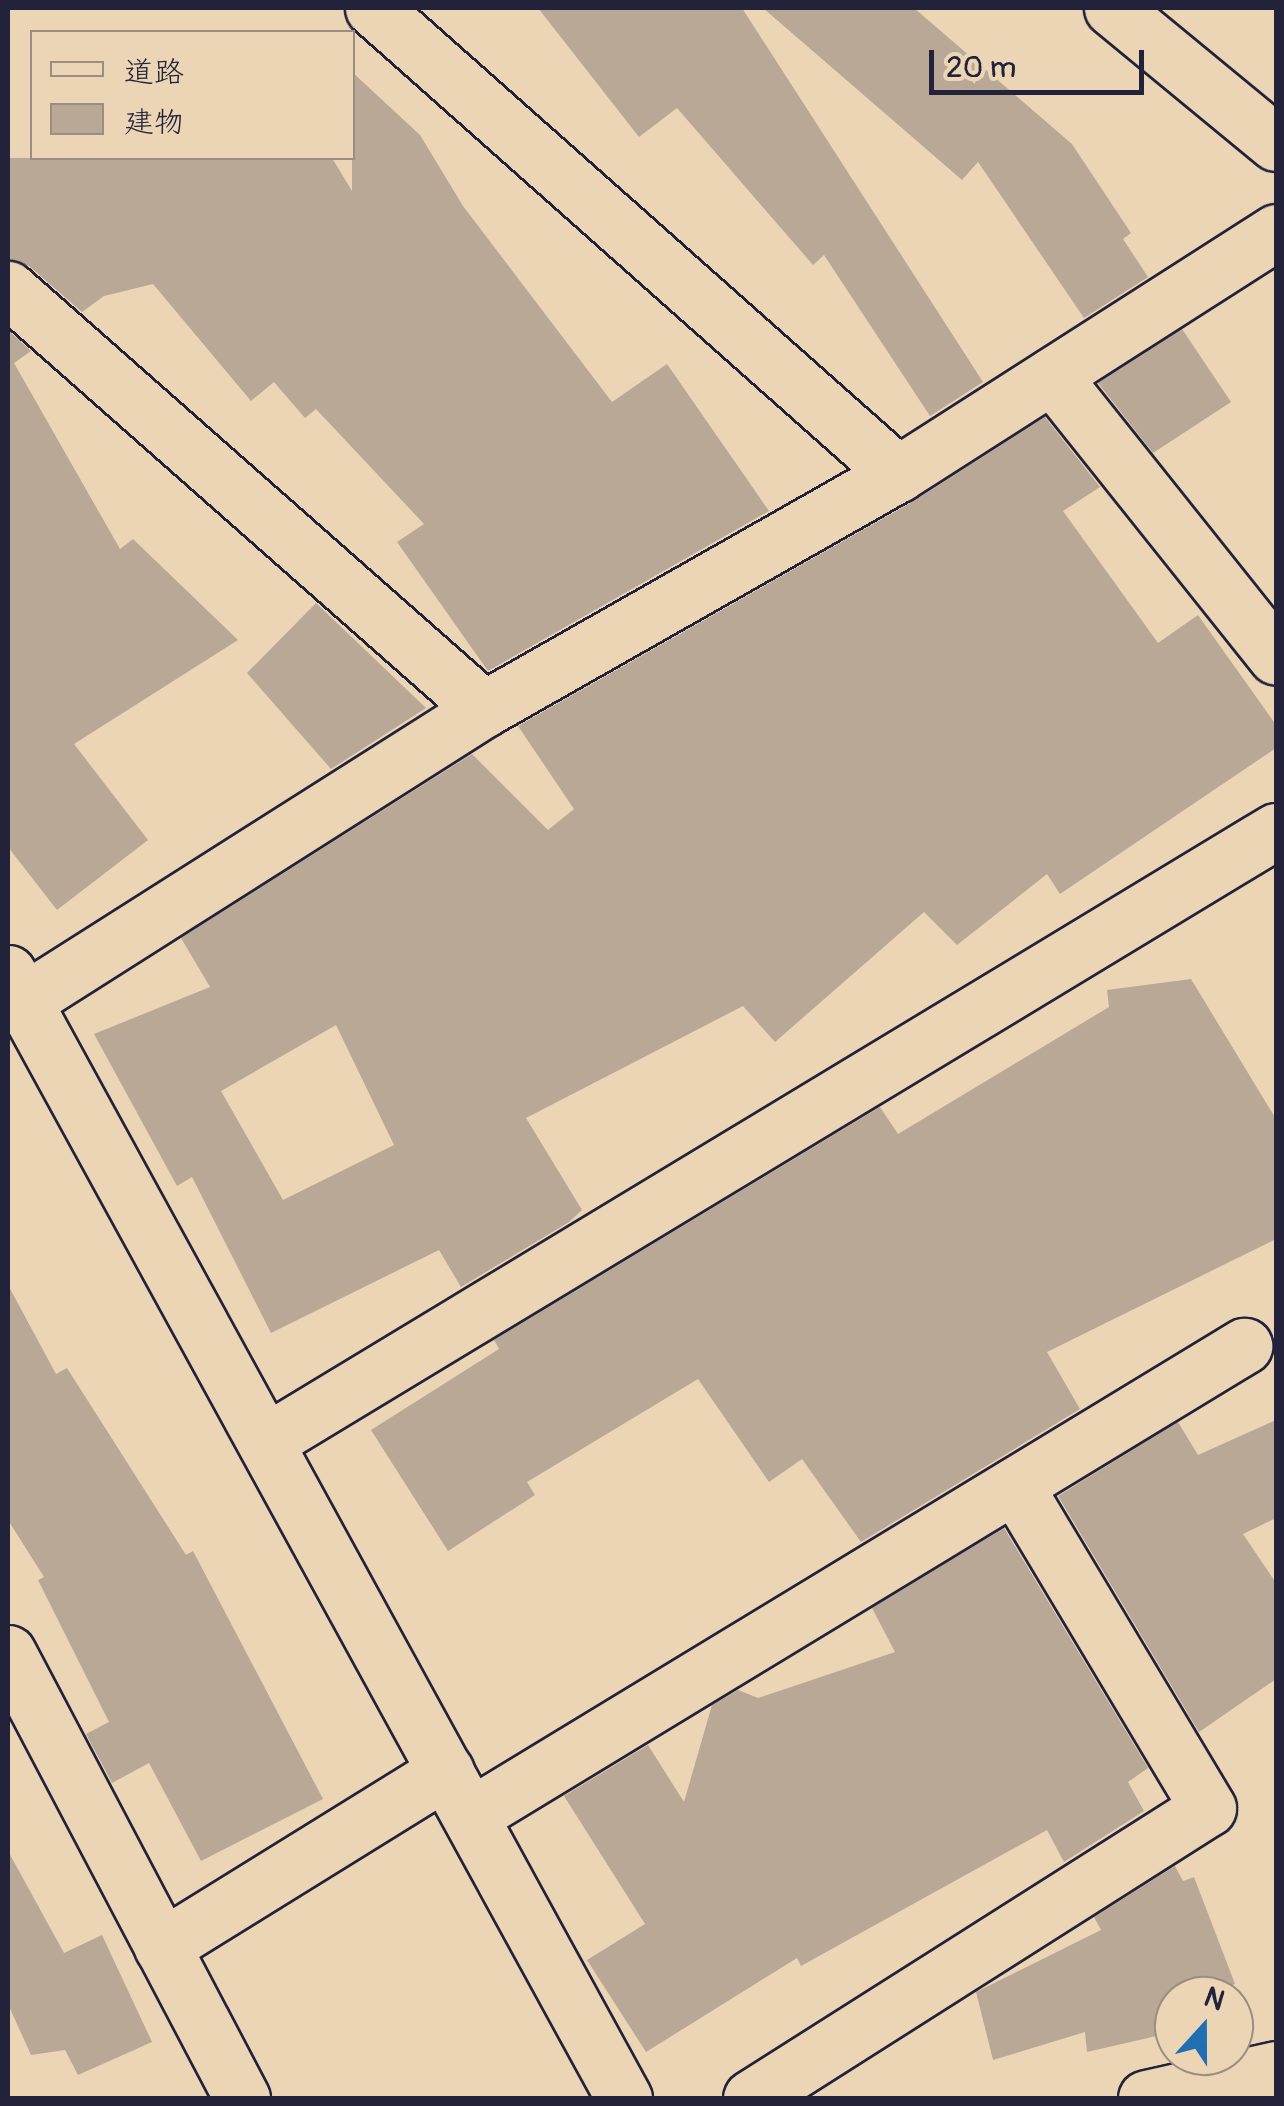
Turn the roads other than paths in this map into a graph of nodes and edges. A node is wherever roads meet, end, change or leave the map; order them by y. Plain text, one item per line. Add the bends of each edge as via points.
1 (374, 8) edge
2 (1112, 8) edge
3 (1276, 142) edge
4 (1276, 232) edge
5 (8, 289) edge
6 (1052, 376) junction
7 (898, 474) junction
8 (1276, 658) edge
9 (484, 709) junction
10 (1276, 831) edge
11 (17, 986) edge
12 (1244, 1346) dead end
13 (266, 1440) junction
14 (1015, 1485) junction
15 (8, 1653) edge
16 (458, 1794) junction
17 (162, 1947) junction
18 (1276, 2069) edge
19 (242, 2098) edge
20 (624, 2098) edge
21 (751, 2098) edge
22 (1146, 2098) edge

1 - 7 street
2 - 3 street
4 - 6 street
5 - 9 street
6 - 7 street
6 - 8 street
7 - 9 street
9 - 11 street
10 - 13 street
11 - 13 street
12 - 14 street
13 - 16 street
14 - 16 street
14 - 21 street via 1208,1808
15 - 17 street
16 - 17 street
16 - 20 street
17 - 19 street
18 - 22 street

